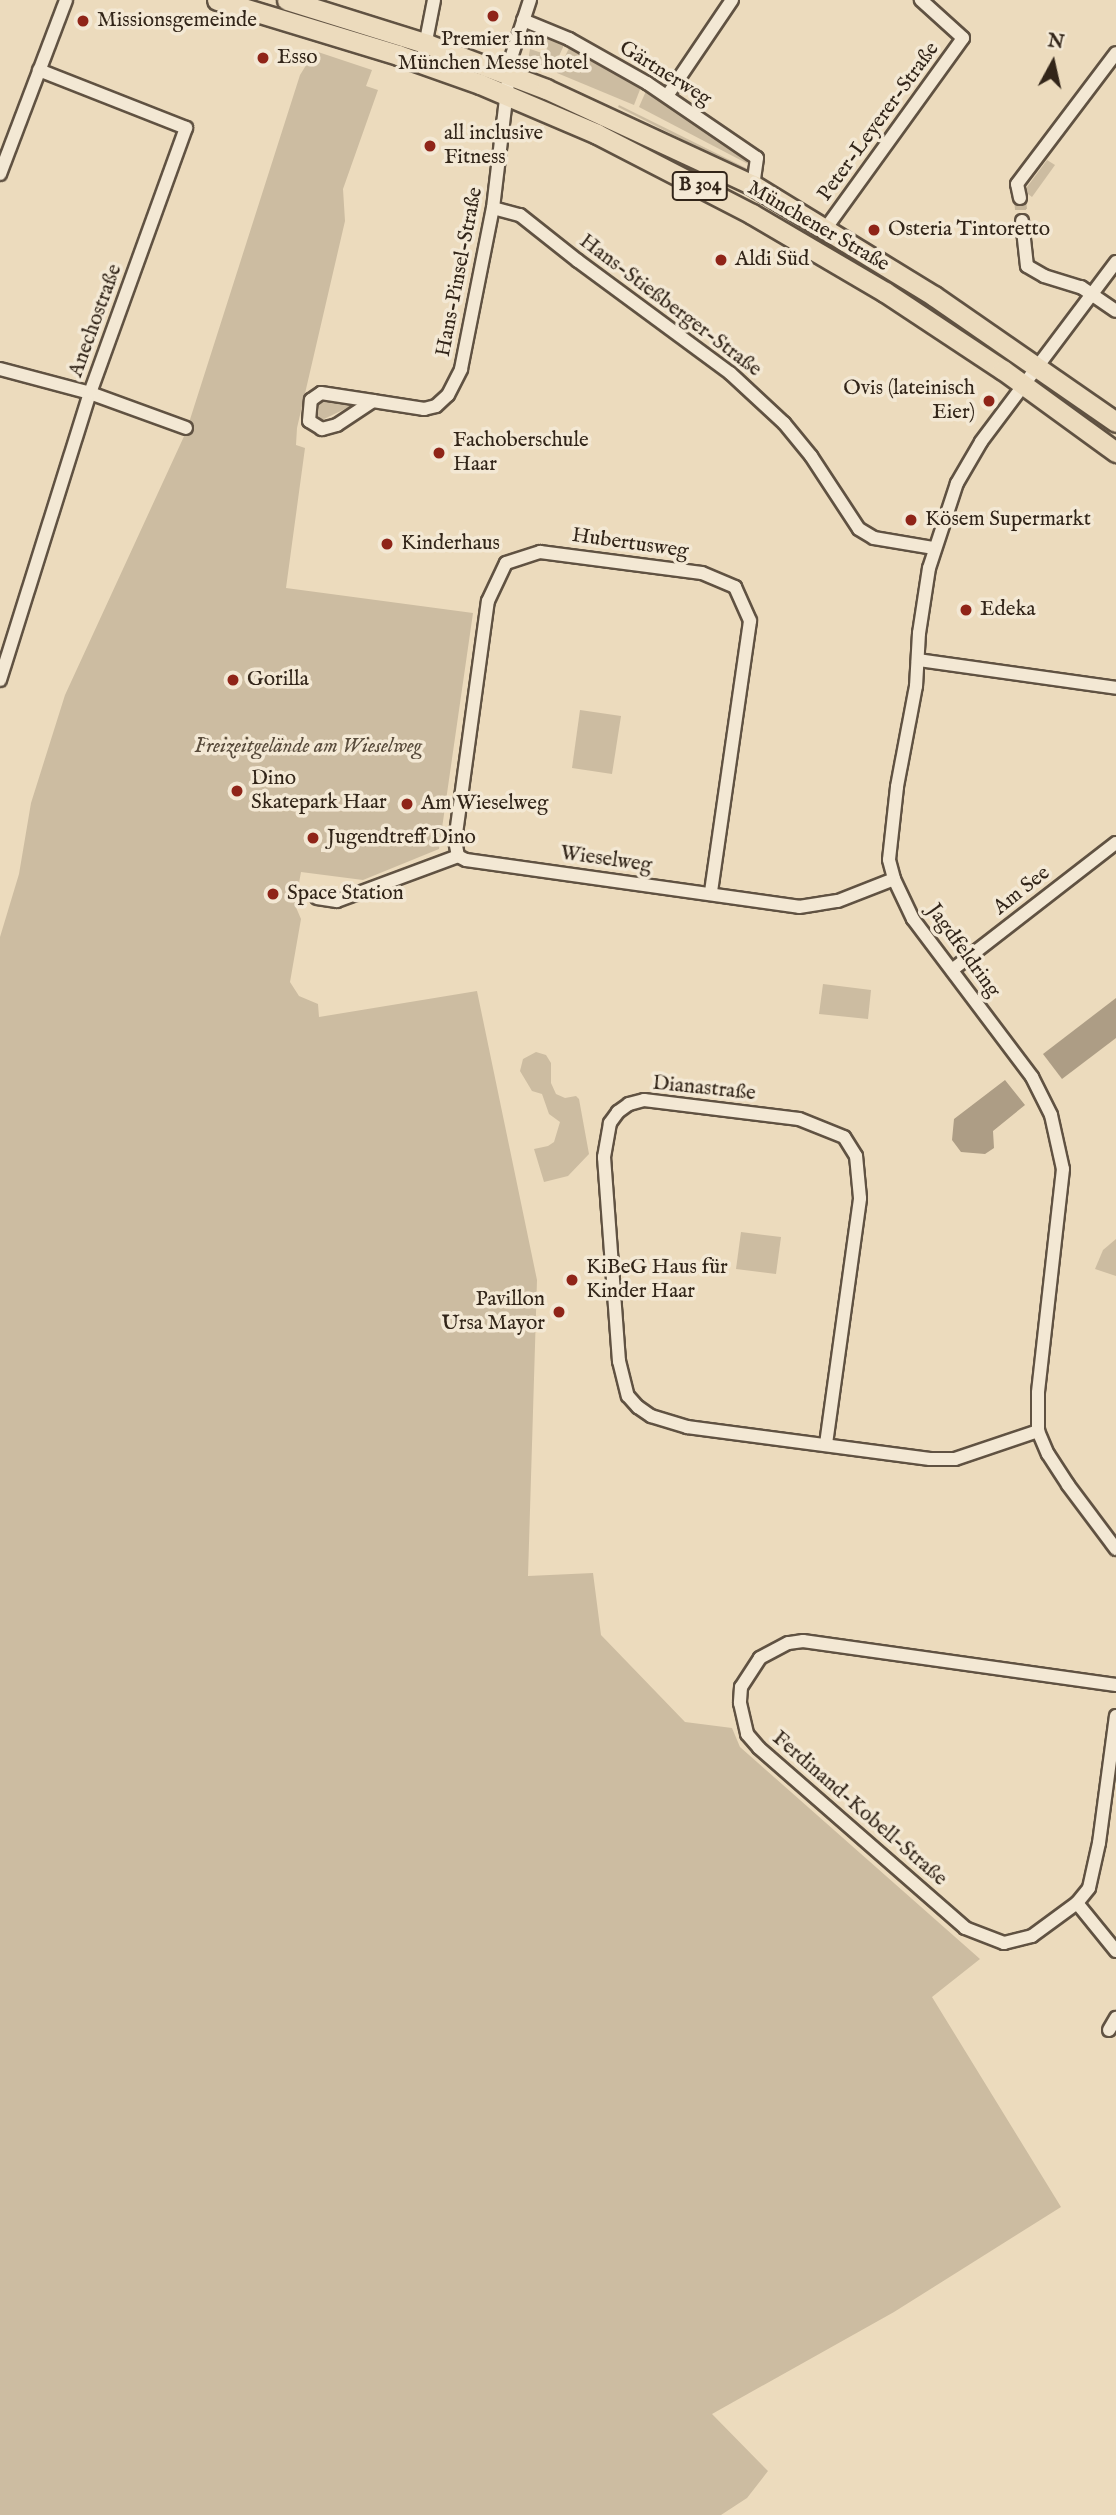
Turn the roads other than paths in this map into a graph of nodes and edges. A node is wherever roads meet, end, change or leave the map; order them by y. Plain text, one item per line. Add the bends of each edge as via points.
1 (66, 0) edge
2 (217, 0) edge
3 (287, 0) edge
4 (434, 0) edge
5 (530, 0) edge
6 (732, 0) edge
7 (921, 0) edge
8 (317, 19) junction
9 (523, 20) junction
10 (427, 44) junction
11 (1116, 53) edge
12 (420, 63) junction
13 (38, 70) junction
14 (510, 75) junction
15 (507, 95) junction
16 (667, 96) junction
17 (0, 174) edge
18 (753, 185) junction
19 (1020, 198) tunnel mouth
20 (493, 208) junction
21 (1022, 221) tunnel mouth
22 (826, 228) junction
23 (1116, 262) edge
24 (1092, 294) junction
25 (1116, 311) edge
26 (1036, 367) junction
27 (0, 369) edge
28 (1023, 385) junction
29 (90, 393) junction
30 (373, 401) junction
31 (1116, 422) edge
32 (186, 428) dead end
33 (1116, 452) edge
34 (934, 548) junction
35 (918, 660) junction
36 (0, 680) edge
37 (1116, 688) edge
38 (1116, 843) edge
39 (458, 856) junction
40 (894, 878) junction
41 (711, 893) junction
42 (317, 898) dead end
43 (952, 970) junction
44 (1038, 1431) junction
45 (826, 1444) junction
46 (1116, 1549) edge
47 (1116, 1685) edge
48 (1116, 1716) edge
49 (1077, 1903) junction
50 (1116, 1951) edge
51 (1116, 2018) edge
52 (1109, 2030) dead end

1 - 13 street
2 - 8 main road, B 304
3 - 8 main road, B 304
4 - 10 street
5 - 9 street, Hans-Pinsel-Straße
6 - 16 street
7 - 22 street, Peter-Leyerer-Straße via 964,38
8 - 10 main road, Münchener Straße / B 304
8 - 12 main road, Münchener Straße / B 304
9 - 14 street, Hans-Pinsel-Straße
9 - 16 street, Gärtnerweg via 569,39
10 - 12 street
10 - 14 main road, Münchener Straße / B 304
11 - 19 street via 1017,184
12 - 15 main road, Münchener Straße / B 304
13 - 17 street
13 - 29 street, Anechostraße via 186,128
14 - 15 street, Hans-Pinsel-Straße
14 - 18 main road, Münchener Straße / B 304
15 - 20 street, Hans-Pinsel-Straße
15 - 28 main road, Münchener Straße / B 304 via 597,134 764,220 885,292
16 - 18 street, Gärtnerweg via 757,158
18 - 22 main road, Münchener Straße / B 304
20 - 30 street, Hans-Pinsel-Straße via 467,350 452,388 436,406 424,409
20 - 34 street, Hans-Stießberger-Straße via 520,215 738,380 811,456 859,529 874,538
21 - 24 street via 1027,267
22 - 26 main road, Münchener Straße / B 304
23 - 24 street, Jagdfeldring
24 - 25 street
24 - 26 street, Jagdfeldring
26 - 28 street, Jagdfeldring
26 - 31 main road, Münchener Straße / B 304
27 - 29 street
28 - 33 main road, Münchener Straße / B 304
28 - 34 street, Jagdfeldring via 968,462
29 - 32 street
29 - 36 street, Anechostraße
30 - 30 street, Hans-Pinsel-Straße via 321,393 311,400 309,421 322,429 337,425
34 - 35 street, Jagdfeldring
35 - 37 street
35 - 40 street, Jagdfeldring via 890,837
38 - 43 street, Am See
39 - 41 street, Wieselweg
39 - 41 street, Hubertusweg via 455,841 488,601 506,563 540,552 702,573 735,587 750,621
39 - 42 street via 337,901
40 - 41 street, Wieselweg via 818,907
40 - 43 street, Jagdfeldring via 914,919
43 - 44 street, Jagdfeldring via 1038,1087 1060,1151 1061,1193 1038,1393
44 - 45 street, Dianastraße via 955,1459
44 - 46 street, Jagdfeldring via 1068,1485
45 - 45 street, Dianastraße via 668,1423 651,1416 628,1396 619,1361 604,1157 610,1123 629,1104 644,1100 799,1119 844,1137 856,1156 860,1198
47 - 49 street, Ferdinand-Kobell-Straße via 803,1641 769,1651 741,1687 742,1718 747,1734 759,1748 965,1928 998,1943 1018,1941
48 - 49 street, Ferdinand-Kobell-Straße via 1094,1873
49 - 50 street
51 - 52 street

